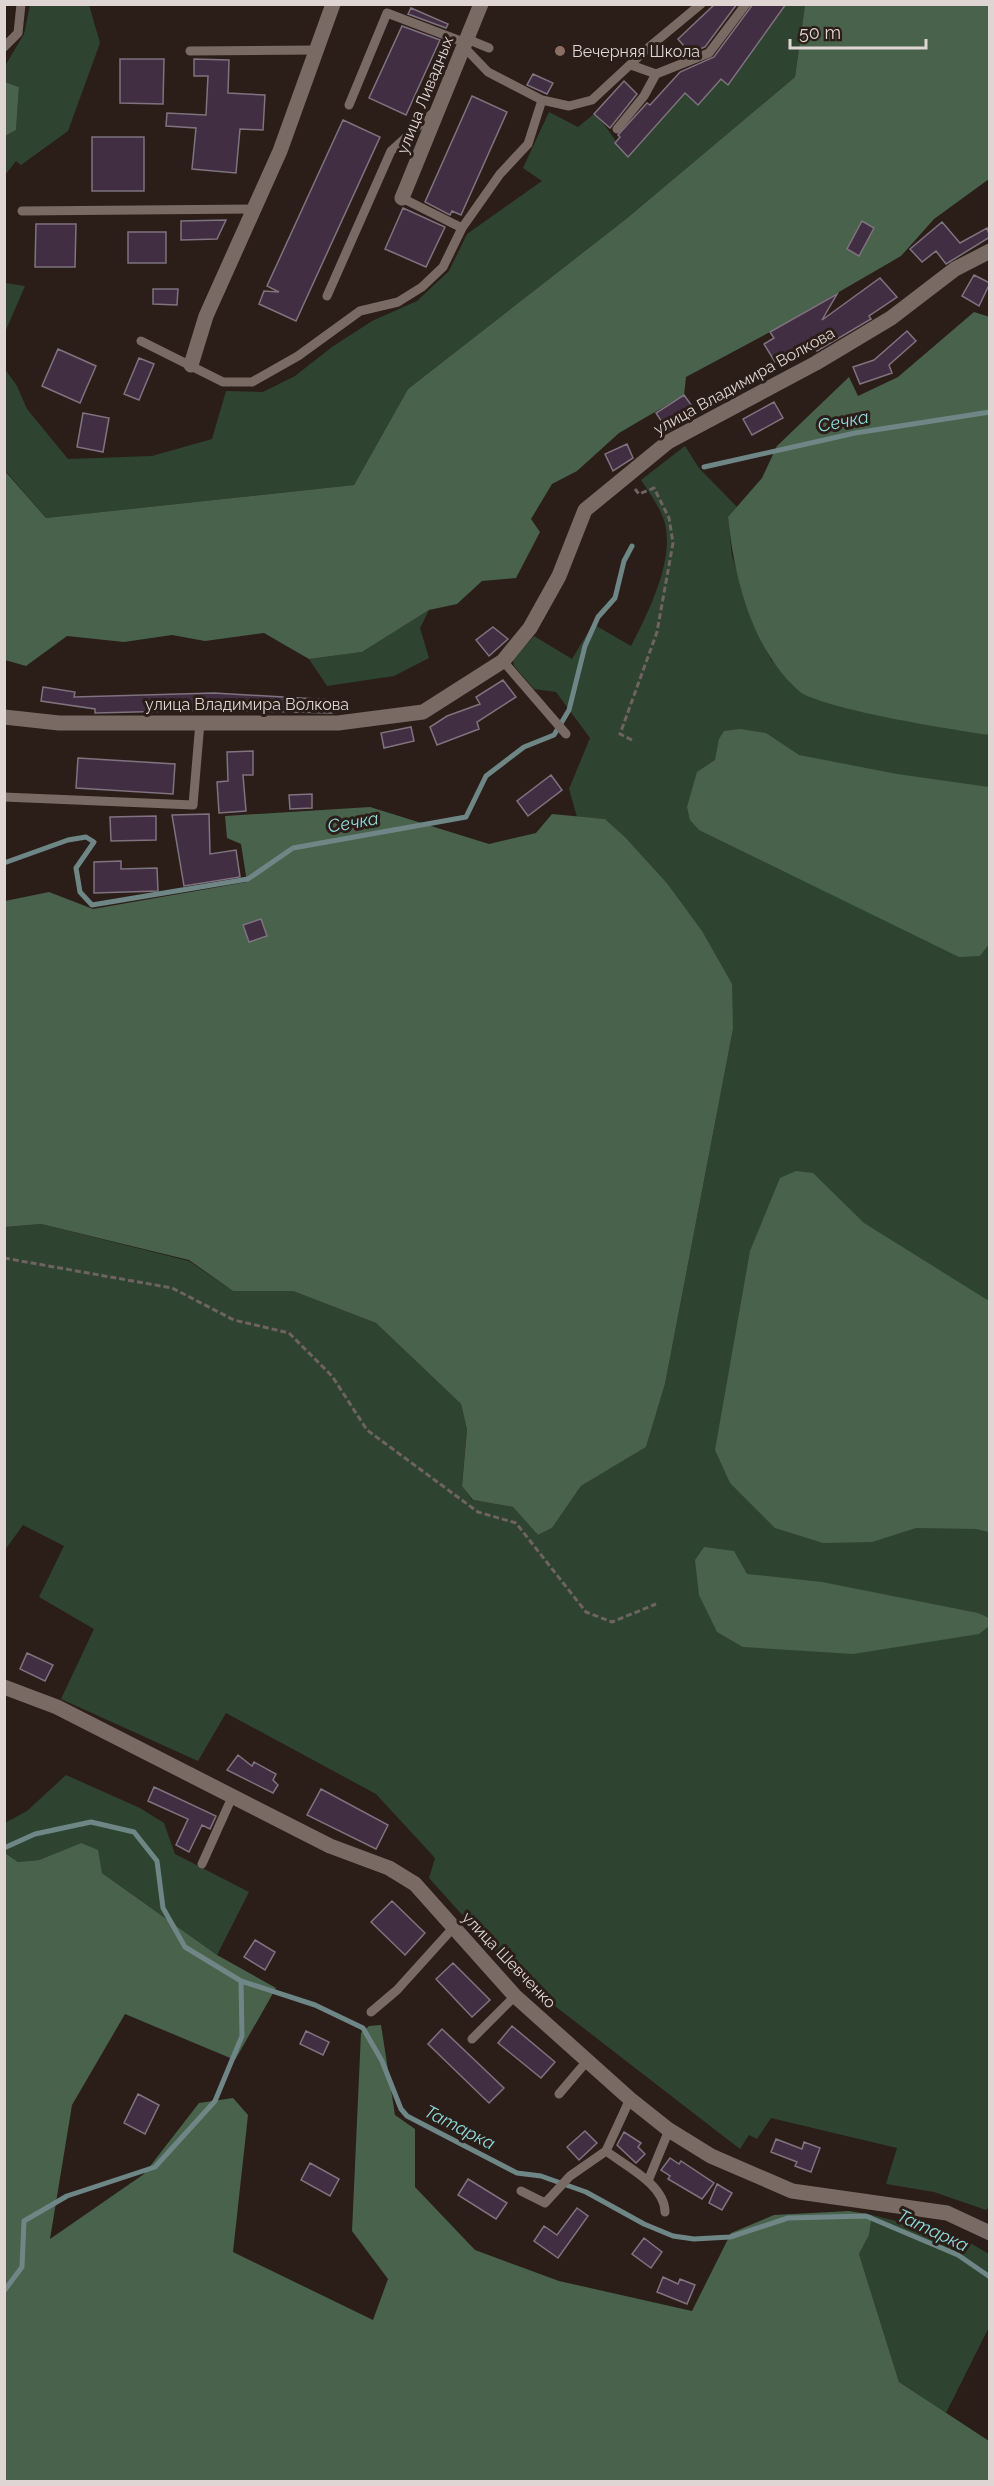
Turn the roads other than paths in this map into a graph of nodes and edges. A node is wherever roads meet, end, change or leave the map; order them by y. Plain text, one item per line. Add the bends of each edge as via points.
1 (21, 4) edge
2 (333, 4) edge
3 (481, 4) edge
4 (701, 4) edge
5 (746, 4) edge
6 (465, 43) junction
7 (4, 47) edge
8 (489, 48) dead end
9 (190, 51) dead end
10 (316, 51) junction
11 (631, 65) junction
12 (656, 74) junction
13 (542, 100) junction
14 (349, 105) dead end
15 (439, 107) junction
16 (617, 129) dead end
17 (402, 198) joint
18 (254, 209) junction
19 (22, 211) dead end
20 (462, 228) junction
21 (990, 251) edge
22 (327, 296) dead end
23 (141, 341) dead end
24 (191, 364) junction
25 (503, 661) junction
26 (4, 717) edge
27 (200, 722) junction
28 (566, 734) dead end
29 (4, 797) edge
30 (4, 1687) edge
31 (233, 1795) junction
32 (202, 1864) dead end
33 (453, 1928) junction
34 (514, 1996) junction
35 (371, 2012) dead end
36 (472, 2039) dead end
37 (587, 2061) junction
38 (559, 2094) dead end
39 (630, 2099) junction
40 (669, 2130) junction
41 (606, 2151) junction
42 (648, 2181) junction
43 (521, 2191) dead end
44 (666, 2212) dead end
45 (990, 2233) edge

1 - 7 lane via 18,33
2 - 10 street
3 - 6 street, улица Ливадных
4 - 11 lane
5 - 12 lane via 709,53
6 - 8 lane
6 - 13 lane via 488,72
6 - 14 lane via 387,13
6 - 15 street, улица Ливадных
9 - 10 lane
10 - 18 street via 280,151
11 - 12 lane
11 - 13 lane via 592,100 569,106
12 - 16 lane
13 - 20 lane via 528,144 500,174
15 - 17 street, улица Ливадных
15 - 22 lane via 391,151
17 - 20 lane
18 - 19 lane
18 - 24 street via 206,316
20 - 24 lane via 443,267 422,287 398,302 360,311 298,356 252,382 223,382
21 - 25 street, улица Владимира Волкова via 955,269 891,318 816,363 668,442 585,510 559,576 530,628
23 - 24 lane
25 - 27 street, улица Владимира Волкова via 423,712 338,723
25 - 28 lane
26 - 27 street, улица Владимира Волкова via 59,723
27 - 29 lane via 193,805
30 - 31 street, улица Шевченко via 57,1707
31 - 32 lane
31 - 33 street, улица Шевченко via 330,1846 389,1868 415,1884
33 - 34 street, улица Шевченко
33 - 35 lane via 397,1990
34 - 36 lane
34 - 37 street, улица Шевченко
37 - 38 lane
37 - 39 street, улица Шевченко
39 - 40 street, улица Шевченко
39 - 41 lane
40 - 42 lane
40 - 45 street, улица Шевченко via 711,2156 792,2191 947,2213
41 - 42 lane
41 - 43 lane via 570,2176 545,2203
42 - 44 lane via 665,2202

